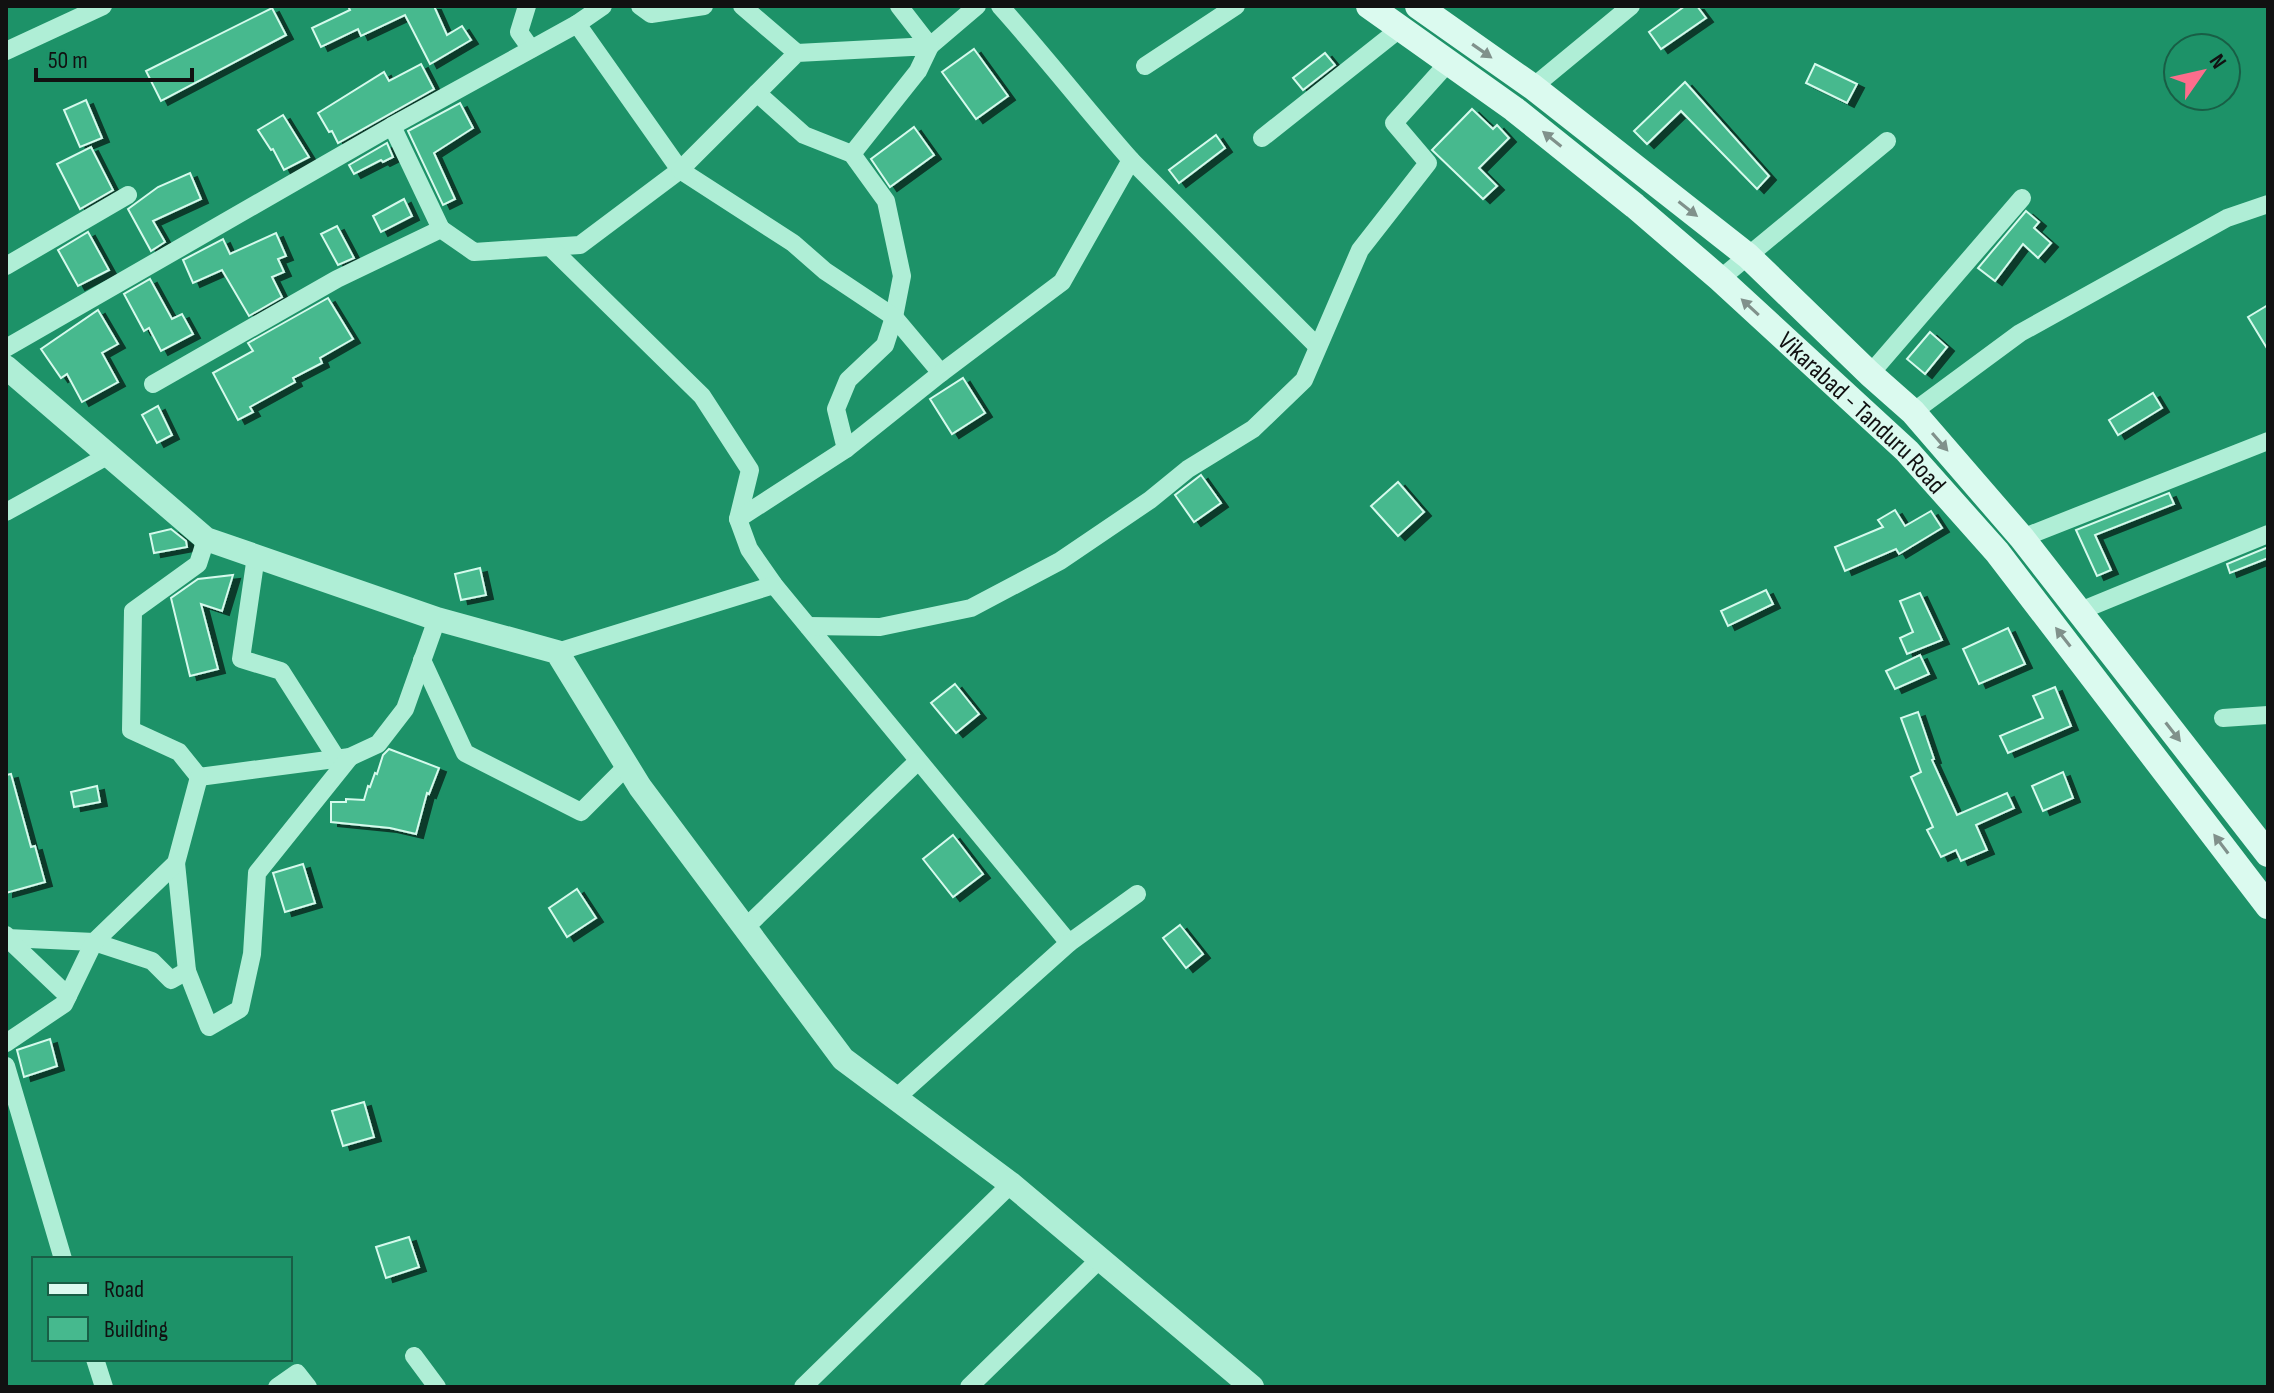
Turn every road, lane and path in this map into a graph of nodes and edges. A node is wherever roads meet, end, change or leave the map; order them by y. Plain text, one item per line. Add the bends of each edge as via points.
1 (103, 6) edge
2 (527, 6) edge
3 (603, 6) edge
4 (640, 6) edge
5 (704, 6) edge
6 (742, 6) edge
7 (899, 6) edge
8 (977, 6) edge
9 (1000, 6) edge
10 (1236, 6) edge
11 (1369, 6) edge
12 (1418, 6) edge
13 (1631, 6) edge
14 (577, 24) junction
15 (1402, 27) junction
16 (930, 46) junction
17 (531, 49) junction
18 (6, 51) edge
19 (797, 53) junction
20 (1448, 63) junction
21 (1145, 66) dead end
22 (1533, 87) junction
23 (757, 93) junction
24 (392, 126) junction
25 (1262, 138) dead end
26 (1887, 141) dead end
27 (852, 154) junction
28 (1131, 160) junction
29 (680, 170) junction
30 (128, 195) dead end
31 (2022, 198) dead end
32 (2268, 204) edge
33 (441, 229) junction
34 (550, 247) junction
35 (1748, 256) junction
36 (6, 266) edge
37 (1720, 279) junction
38 (894, 317) junction
39 (1317, 346) junction
40 (6, 363) edge
41 (941, 373) junction
42 (1870, 374) junction
43 (153, 384) dead end
44 (1913, 412) junction
45 (2268, 441) edge
46 (846, 449) junction
47 (109, 455) junction
48 (6, 512) edge
49 (738, 519) junction
50 (2268, 534) edge
51 (2022, 538) junction
52 (206, 539) junction
53 (256, 556) junction
54 (774, 585) junction
55 (2080, 611) junction
56 (437, 619) junction
57 (808, 626) junction
58 (557, 652) junction
59 (422, 660) junction
60 (2144, 695) junction
61 (2120, 712) junction
62 (2268, 715) edge
63 (2223, 718) dead end
64 (343, 758) junction
65 (918, 761) junction
66 (627, 766) junction
67 (199, 777) junction
68 (2268, 854) edge
69 (176, 863) junction
70 (1137, 894) dead end
71 (2268, 906) edge
72 (745, 928) junction
73 (7, 936) edge
74 (94, 942) junction
75 (1069, 943) junction
76 (187, 971) junction
77 (68, 996) junction
78 (6, 1043) edge
79 (7, 1071) edge
80 (896, 1098) junction
81 (1011, 1184) junction
82 (62, 1257) edge
83 (1101, 1258) junction
84 (414, 1356) dead end
85 (96, 1361) edge
86 (104, 1387) edge
87 (277, 1387) edge
88 (308, 1387) edge
89 (437, 1387) edge
90 (803, 1387) edge
91 (969, 1387) edge
92 (1252, 1387) edge

1 - 18 street
2 - 17 street via 519,32
3 - 14 street
4 - 5 street via 651,14
6 - 19 street
7 - 16 street
8 - 16 street
9 - 28 street
10 - 21 street
11 - 15 main road, Vikarabad - Tanduru Road
12 -> 22 main road, Vikarabad - Tanduru Road
13 - 22 street
14 - 17 street
14 - 29 street
15 - 20 main road, Vikarabad - Tanduru Road
15 - 25 street
16 - 19 street
16 - 27 street via 918,71
17 - 24 street
19 - 23 street
37 -> 20 main road, Vikarabad - Tanduru Road via 1514,109
20 - 39 street via 1394,123 1428,163 1360,250
22 -> 35 main road, Vikarabad - Tanduru Road
23 - 27 street via 804,135
23 - 29 street
24 - 33 street
24 - 40 street
26 - 35 street
27 - 38 street via 886,201 902,276
28 - 39 street
28 - 41 street via 1062,282
29 - 34 street via 580,245
29 - 38 street
30 - 36 street
31 - 42 street
32 - 44 street via 2227,218 2020,333
33 - 34 street via 474,252
33 - 43 street via 337,279
34 - 49 street via 702,396 750,470
35 - 37 street
35 - 42 main road, Vikarabad - Tanduru Road
61 -> 37 main road, Vikarabad - Tanduru Road via 1997,552 1907,451
38 - 41 street
38 - 46 street via 885,345 848,380 836,409
39 - 57 street via 1304,380 1253,429 1060,561 971,608 880,627
40 - 47 street
41 - 46 street
42 - 44 main road, Vikarabad - Tanduru Road
44 -> 51 main road, Vikarabad - Tanduru Road
45 - 51 street
46 - 49 street
47 - 48 street
47 - 52 street
49 - 54 street via 749,549
50 - 55 street
51 - 55 main road, Vikarabad - Tanduru Road
52 - 53 street
52 - 67 street via 198,564 133,611 131,730 179,752
53 - 56 street
53 - 64 street via 241,659 281,671
54 - 57 street
54 - 58 street
55 - 60 main road, Vikarabad - Tanduru Road
56 - 58 street
56 - 59 street
57 - 65 street
58 - 66 street
59 - 64 street via 405,709 378,744
59 - 66 street via 465,753 581,812
60 - 61 main road
60 -> 68 main road, Vikarabad - Tanduru Road
71 -> 61 main road, Vikarabad - Tanduru Road
62 - 63 street
64 - 67 street
64 - 76 street via 257,873 252,954 240,1009 209,1027
65 - 72 street
65 - 75 street
66 - 72 street
67 - 69 street
69 - 74 street
69 - 76 street
70 - 75 street
72 - 80 street via 843,1059
73 - 74 street
73 - 77 street
74 - 76 street via 152,961 171,980
74 - 77 street
75 - 80 street
77 - 78 street
79 - 82 street
80 - 81 street
81 - 83 street
81 - 90 street
83 - 91 street
83 - 92 street
84 - 89 street
85 - 86 street
87 - 88 street via 297,1373

